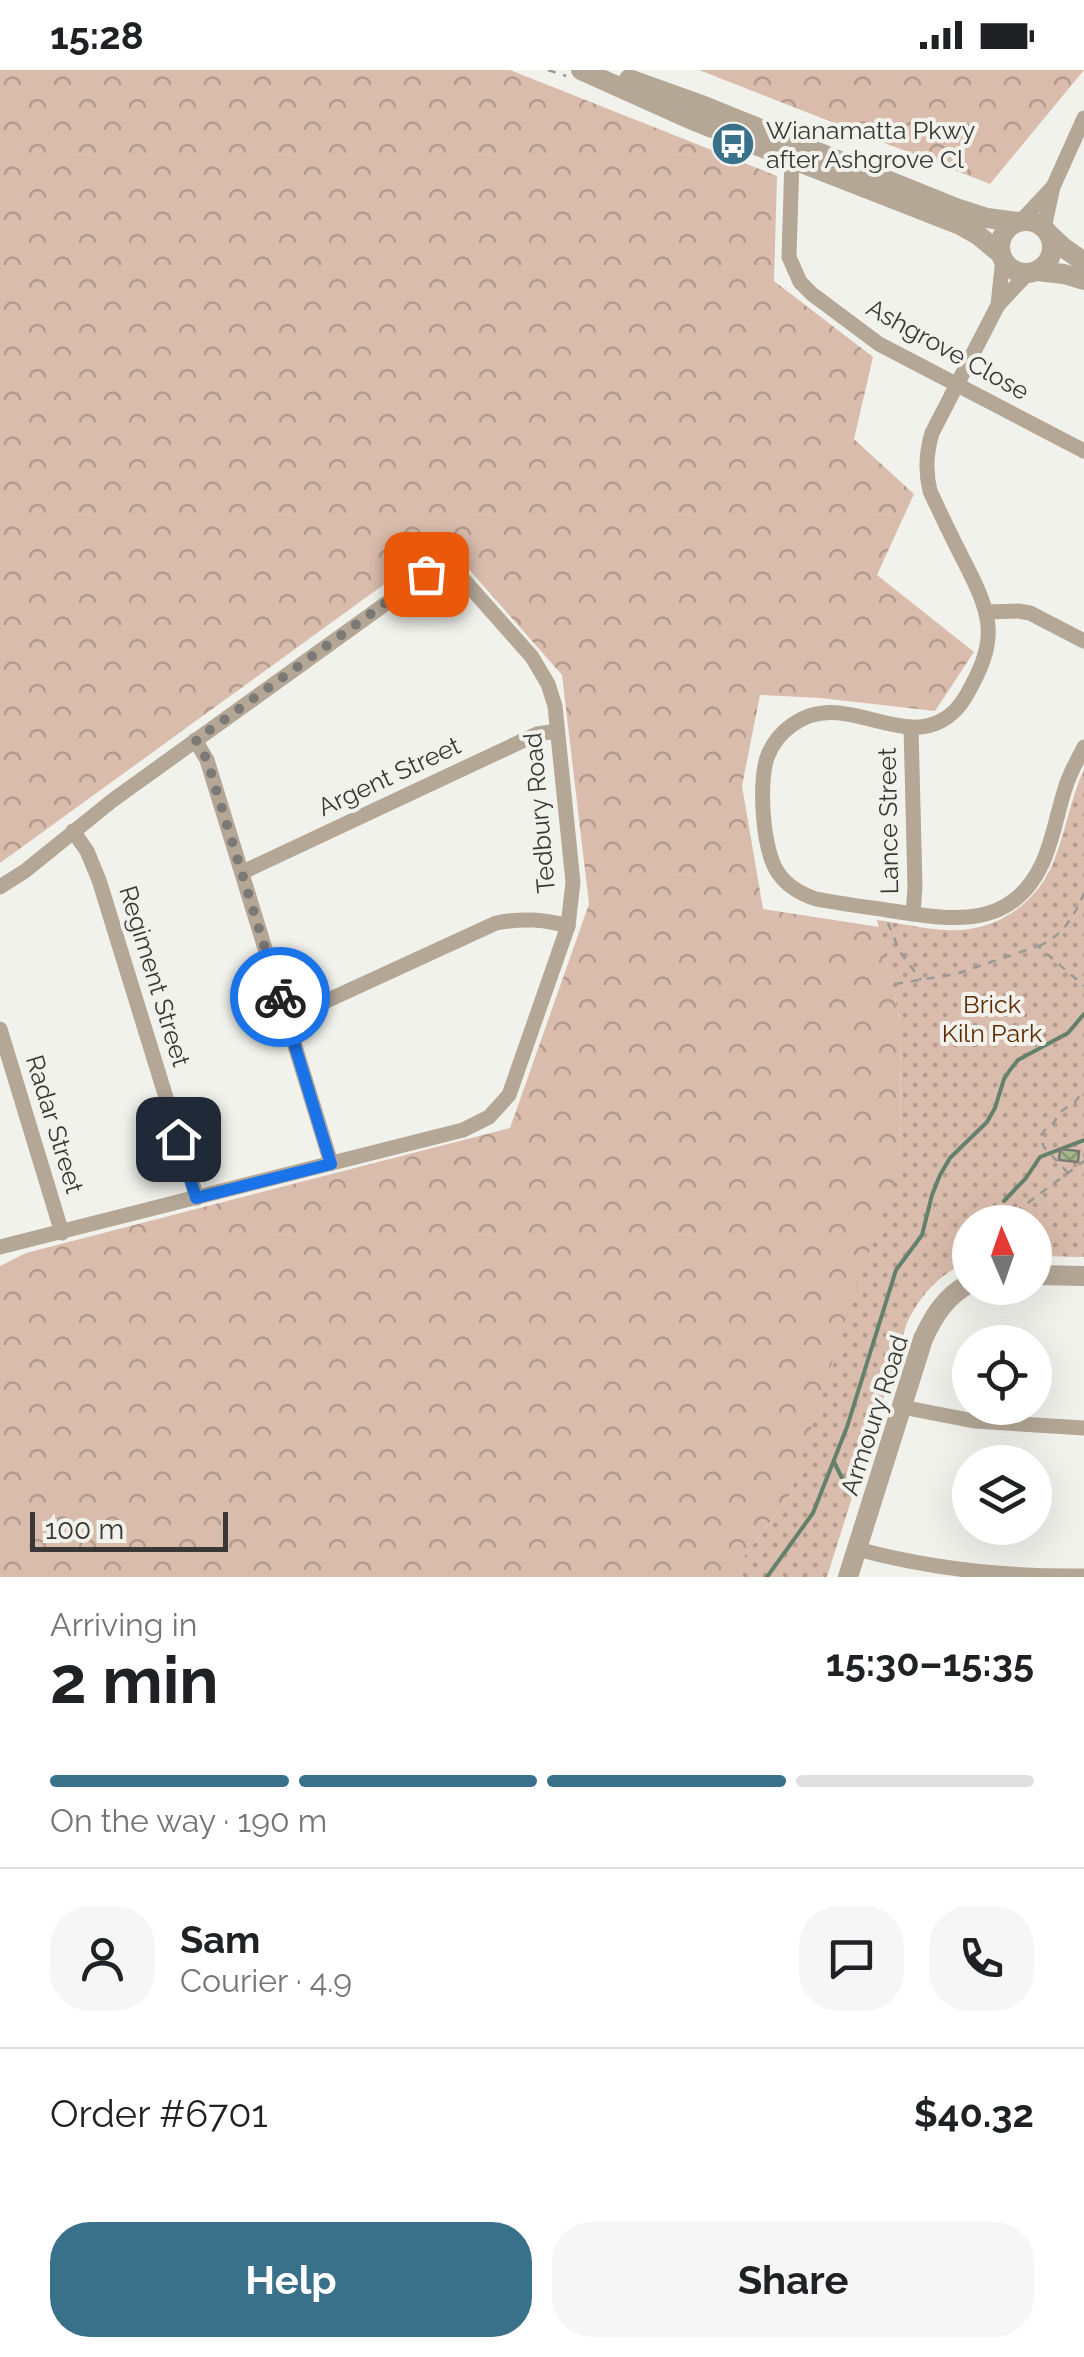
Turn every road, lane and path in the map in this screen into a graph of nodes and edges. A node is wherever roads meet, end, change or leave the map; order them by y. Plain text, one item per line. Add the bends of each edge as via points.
1 (581, 70) edge
2 (604, 70) edge
3 (1084, 118) edge
4 (792, 158) junction
5 (1053, 187) junction
6 (1019, 222) junction
7 (1047, 231) junction
8 (1002, 256) junction
9 (1084, 262) edge
10 (1033, 272) junction
11 (1084, 280) edge
12 (998, 305) junction
13 (957, 384) junction
14 (1084, 451) edge
15 (987, 612) junction
16 (1084, 641) edge
17 (911, 728) junction
18 (558, 731) junction
19 (196, 740) junction
20 (1084, 746) edge
21 (73, 831) junction
22 (243, 872) junction
23 (0, 887) edge
24 (1084, 893) edge
25 (913, 914) junction
26 (887, 918) dead end
27 (568, 926) junction
28 (1038, 946) junction
29 (922, 981) junction
30 (895, 984) dead end
31 (1084, 986) edge
32 (287, 1020) junction
33 (0, 1029) edge
34 (1084, 1090) edge
35 (1084, 1161) edge
36 (331, 1164) junction
37 (1068, 1173) junction
38 (196, 1198) junction
39 (1025, 1205) edge
40 (62, 1233) junction
41 (0, 1247) edge
42 (1052, 1275) edge
43 (1084, 1276) edge
44 (952, 1294) edge
45 (902, 1407) junction
46 (1084, 1428) edge
47 (857, 1549) junction
48 (1084, 1576) edge
49 (848, 1577) edge

1 - 4 street
2 - 6 street via 956,208
3 - 5 street
4 - 8 street via 960,225
4 - 13 street, Ashgrove Close via 788,244 800,282 878,344
5 - 6 street
5 - 7 street
6 - 7 street
6 - 8 street via 1003,234
7 - 9 street
7 - 10 street via 1052,252
8 - 10 street via 1015,270
8 - 12 street
10 - 11 street
10 - 12 street
12 - 13 street
13 - 14 street, Ashgrove Close
13 - 15 street via 932,433 927,478
15 - 16 street via 1030,614
15 - 17 street via 984,657 961,705 942,722
17 - 25 street, Lance Street
17 - 25 street via 843,712 808,716 773,745 764,776 766,845 786,882 816,899
18 - 19 street, Tedbury Road via 551,693 532,658 463,579 437,572 421,576
18 - 22 street, Argent Street via 536,734
18 - 27 street, Tedbury Road via 572,872
19 - 21 street, Tedbury Road
19 - 22 street
20 - 25 street via 1042,864 1021,893 973,918
21 - 23 street, Tedbury Road
21 - 38 street, Regiment Street via 99,880
22 - 32 street
24 - 28 path via 1065,928
26 - 29 path via 894,941
27 - 32 street via 525,918 496,923
27 - 36 street, Tedbury Road via 512,1088 495,1112 463,1130
28 - 29 path
28 - 31 path
29 - 30 path
32 - 36 street
33 - 40 street, Radar Street
34 - 37 path via 1040,1137
35 - 37 path
36 - 38 street, Tedbury Road
37 - 39 path
38 - 40 street, Tedbury Road
40 - 41 street, Tedbury Road
42 - 43 street
44 - 45 street, Armoury Road via 931,1321
45 - 46 street via 974,1421
45 - 47 street, Armoury Road
47 - 48 street via 960,1569
47 - 49 street, Armoury Road

